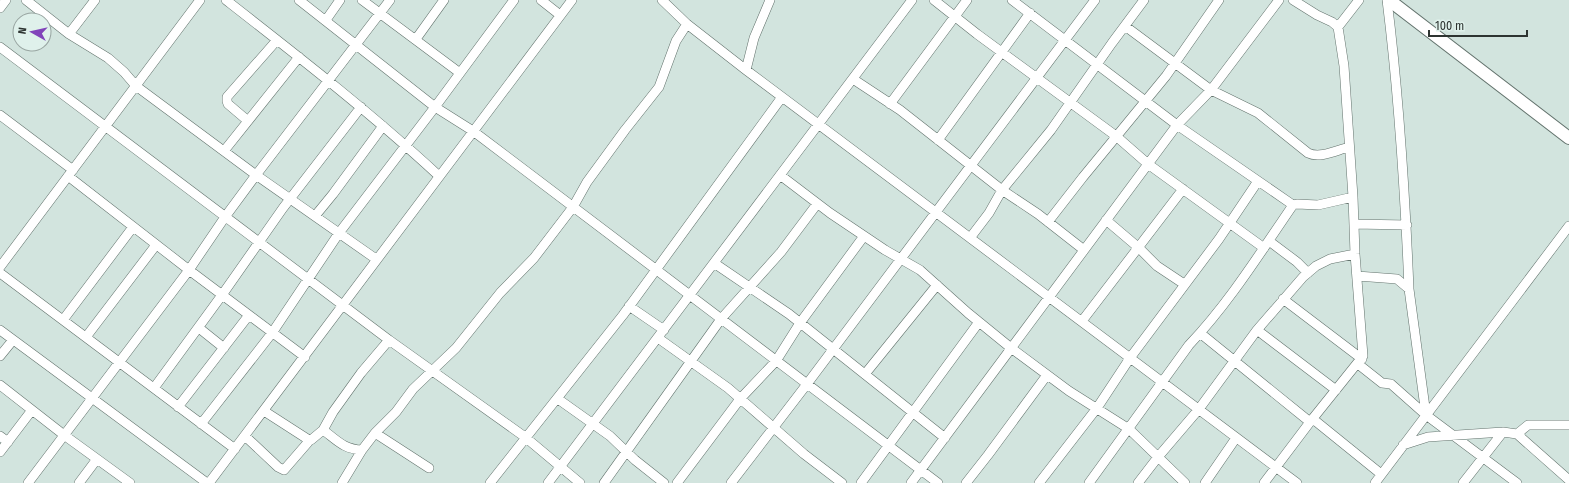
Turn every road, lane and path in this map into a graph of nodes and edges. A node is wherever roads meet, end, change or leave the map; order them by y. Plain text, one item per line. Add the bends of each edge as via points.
1 (6, 0) edge
2 (26, 0) edge
3 (95, 0) edge
4 (200, 0) edge
5 (226, 0) edge
6 (299, 0) edge
7 (340, 0) edge
8 (362, 0) edge
9 (390, 0) edge
10 (444, 0) edge
11 (514, 0) edge
12 (542, 0) edge
13 (572, 0) edge
14 (662, 0) edge
15 (770, 0) edge
16 (912, 0) edge
17 (934, 0) edge
18 (967, 0) edge
19 (1012, 0) edge
20 (1144, 0) edge
21 (1218, 0) edge
22 (1279, 0) edge
23 (1293, 0) edge
24 (1359, 0) edge
25 (1388, 0) edge
26 (1092, 1) edge
27 (0, 8) edge
28 (379, 13) junction
29 (1030, 13) junction
30 (560, 15) junction
31 (955, 17) junction
32 (326, 20) junction
33 (687, 24) junction
34 (1125, 26) junction
35 (1338, 27) junction
36 (69, 34) junction
37 (277, 40) junction
38 (416, 40) junction
39 (1065, 40) junction
40 (356, 44) junction
41 (0, 47) edge
42 (1002, 52) junction
43 (299, 57) junction
44 (1175, 62) junction
45 (1097, 64) junction
46 (746, 70) junction
47 (460, 73) junction
48 (1037, 77) junction
49 (853, 78) junction
50 (329, 80) junction
51 (136, 86) junction
52 (1211, 90) junction
53 (782, 97) junction
54 (1145, 101) junction
55 (1070, 103) junction
56 (890, 104) junction
57 (361, 107) junction
58 (435, 107) junction
59 (2, 120) edge
60 (248, 121) junction
61 (818, 124) junction
62 (383, 126) junction
63 (1177, 126) junction
64 (105, 127) junction
65 (473, 131) junction
66 (1116, 136) junction
67 (1569, 138) edge
68 (938, 140) junction
69 (406, 146) junction
70 (1349, 147) junction
71 (224, 151) junction
72 (1148, 164) junction
73 (970, 166) junction
74 (70, 173) junction
75 (256, 174) junction
76 (780, 175) junction
77 (439, 176) junction
78 (1258, 181) junction
79 (1183, 189) junction
80 (1002, 190) junction
81 (1353, 197) junction
82 (290, 198) junction
83 (817, 204) junction
84 (1293, 205) junction
85 (573, 207) junction
86 (935, 212) junction
87 (315, 216) junction
88 (224, 217) junction
89 (1106, 220) junction
90 (1048, 222) junction
91 (1230, 223) junction
92 (1354, 224) junction
93 (1407, 225) junction
94 (1569, 226) edge
95 (134, 227) junction
96 (339, 233) junction
97 (864, 236) junction
98 (970, 238) junction
99 (259, 243) junction
100 (1266, 244) junction
101 (156, 245) junction
102 (1139, 248) junction
103 (1084, 250) junction
104 (1355, 254) junction
105 (4, 255) edge
106 (376, 259) junction
107 (901, 259) junction
108 (714, 262) junction
109 (0, 267) edge
110 (189, 270) junction
111 (656, 270) junction
112 (0, 273) edge
113 (1308, 273) junction
114 (1357, 276) junction
115 (308, 280) junction
116 (1184, 284) junction
117 (937, 285) junction
118 (750, 287) junction
119 (1409, 289) junction
120 (222, 295) junction
121 (690, 295) junction
122 (1049, 297) junction
123 (1283, 299) junction
124 (342, 305) junction
125 (630, 306) junction
126 (249, 315) junction
127 (721, 319) junction
128 (63, 320) junction
129 (978, 322) junction
130 (1082, 322) junction
131 (800, 323) junction
132 (199, 328) junction
133 (0, 330) edge
134 (664, 330) junction
135 (1257, 330) junction
136 (272, 333) junction
137 (1200, 333) junction
138 (86, 337) junction
139 (658, 338) junction
140 (12, 340) junction
141 (389, 340) junction
142 (224, 348) junction
143 (1011, 348) junction
144 (833, 349) junction
145 (0, 356) edge
146 (305, 357) junction
147 (1130, 358) junction
148 (776, 361) junction
149 (1235, 361) junction
150 (119, 362) junction
151 (690, 362) junction
152 (1360, 362) junction
153 (432, 370) junction
154 (865, 374) junction
155 (1047, 375) junction
156 (1163, 382) junction
157 (807, 384) junction
158 (0, 385) edge
159 (154, 388) junction
160 (1336, 390) junction
161 (93, 399) junction
162 (558, 399) junction
163 (740, 399) junction
164 (178, 407) junction
165 (1097, 408) junction
166 (1199, 409) junction
167 (32, 410) junction
168 (264, 411) junction
169 (913, 412) junction
170 (1426, 415) junction
171 (1312, 420) junction
172 (201, 424) junction
173 (593, 424) junction
174 (1569, 425) edge
175 (773, 428) junction
176 (1129, 429) junction
177 (322, 430) junction
178 (1503, 432) junction
179 (375, 433) junction
180 (1517, 434) junction
181 (64, 435) junction
182 (1455, 435) junction
183 (0, 436) edge
184 (245, 436) junction
185 (525, 438) junction
186 (945, 438) junction
187 (1236, 438) junction
188 (310, 440) junction
189 (8, 442) junction
190 (888, 445) junction
191 (1403, 445) junction
192 (235, 449) junction
193 (362, 450) junction
194 (626, 451) junction
195 (0, 452) edge
196 (1158, 457) junction
197 (1483, 457) junction
198 (97, 459) junction
199 (561, 466) junction
200 (1276, 467) junction
201 (430, 468) dead end
202 (921, 470) junction
203 (1378, 480) edge
204 (1569, 482) edge
205 (28, 483) edge
206 (79, 483) edge
207 (130, 483) edge
208 (208, 483) edge
209 (342, 483) edge
210 (490, 483) edge
211 (548, 483) edge
212 (580, 483) edge
213 (604, 483) edge
214 (664, 483) edge
215 (677, 483) edge
216 (730, 483) edge
217 (842, 483) edge
218 (860, 483) edge
219 (911, 483) edge
220 (938, 483) edge
221 (966, 483) edge
222 (1039, 483) edge
223 (1089, 483) edge
224 (1138, 483) edge
225 (1185, 483) edge
226 (1205, 483) edge
227 (1264, 483) edge
228 (1297, 483) edge
229 (1463, 483) edge
230 (1518, 483) edge

1 - 27 street
2 - 36 street
3 - 36 street
4 - 51 street
5 - 37 street
6 - 32 street
7 - 32 street
8 - 28 street
9 - 28 street
10 - 38 street
11 - 47 street
12 - 30 street
13 - 30 street
14 - 33 street
15 - 46 street via 754,38
16 - 49 street
17 - 31 street
18 - 31 street
19 - 29 street
20 - 34 street
21 - 44 street
22 - 52 street
23 - 35 street
24 - 35 street
25 - 67 main road
25 - 93 street via 1405,177
26 - 39 street
28 - 38 street
28 - 40 street
29 - 39 street
29 - 42 street
30 - 65 street
31 - 42 street
31 - 56 street
32 - 40 street
33 - 46 street
33 - 85 street via 676,41 659,87 587,182
34 - 44 street
34 - 45 street
35 - 70 street via 1344,66
36 - 51 street via 108,58
37 - 43 street
37 - 60 street via 227,97 228,104
38 - 47 street
39 - 45 street
39 - 48 street
40 - 50 street
40 - 58 street
41 - 64 street
42 - 48 street
42 - 68 street
43 - 50 street
43 - 60 street
44 - 52 street
44 - 54 street
45 - 54 street
45 - 55 street
46 - 53 street
47 - 58 street
48 - 55 street
48 - 73 street
49 - 56 street
49 - 61 street
50 - 57 street
50 - 75 street
51 - 64 street
51 - 71 street
52 - 63 street
52 - 70 street via 1258,114 1313,155
53 - 61 street
53 - 111 street
54 - 63 street
54 - 66 street
55 - 66 street
55 - 80 street
56 - 68 street
57 - 62 street
57 - 82 street
58 - 65 street
58 - 69 street
59 - 74 street
60 - 71 street
61 - 76 street
61 - 86 street
62 - 69 street
62 - 87 street
63 - 72 street
63 - 78 street
64 - 74 street
64 - 88 street
65 - 77 street
65 - 85 street
66 - 72 street
66 - 90 street
68 - 73 street
69 - 77 street
69 - 96 street
70 - 81 street
71 - 75 street
72 - 79 street
72 - 89 street
73 - 80 street
73 - 86 street
74 - 95 street
74 - 105 street
75 - 82 street
75 - 88 street
76 - 83 street
76 - 108 street
77 - 106 street
78 - 84 street
78 - 91 street
79 - 91 street
79 - 102 street
80 - 90 street
80 - 98 street
81 - 84 street via 1318,205
81 - 92 street
82 - 87 street
82 - 99 street
83 - 97 street
83 - 118 street via 781,252
84 - 100 street
85 - 111 street
85 - 153 street via 534,258 500,293 456,348
86 - 98 street
86 - 107 street
87 - 96 street
88 - 99 street
88 - 110 street
89 - 102 street
89 - 103 street
90 - 103 street
91 - 100 street
91 - 116 street
92 - 93 street
92 - 104 street
93 - 119 street
94 - 170 street
95 - 101 street
95 - 128 street
96 - 106 street
96 - 115 street
97 - 107 street
97 - 131 street
98 - 122 street
99 - 115 street
99 - 120 street
100 - 113 street via 1297,262
100 - 137 street via 1245,276
101 - 110 street
101 - 138 street
102 - 116 street via 1157,266
102 - 130 street
103 - 122 street
104 - 113 street via 1330,259
104 - 114 street
105 - 109 street
106 - 124 street
107 - 117 street via 920,270
107 - 144 street
108 - 118 street
108 - 121 street
110 - 120 street
110 - 150 street
111 - 121 street
111 - 125 street
112 - 128 street
113 - 123 street
114 - 119 street via 1397,279
114 - 152 street via 1364,352
115 - 124 street
115 - 136 street
116 - 147 street
117 - 129 street
117 - 154 street
118 - 127 street
118 - 131 street
119 - 170 street
120 - 126 street
120 - 132 street
121 - 127 street
121 - 134 street
122 - 130 street
122 - 143 street
123 - 135 street
123 - 152 street
124 - 141 street
124 - 146 street
125 - 134 street
125 - 162 street
126 - 136 street
126 - 142 street
127 - 148 street
127 - 151 street
128 - 138 street
129 - 143 street
129 - 169 street
130 - 147 street
131 - 144 street
131 - 148 street
132 - 142 street
132 - 159 street
133 - 140 street
134 - 139 street
135 - 149 street
135 - 160 street
136 - 146 street
136 - 172 street
137 - 149 street
137 - 156 street
138 - 150 street
139 - 151 street
139 - 173 street
140 - 145 street
140 - 161 street
141 - 153 street
141 - 177 street via 361,373
142 - 164 street
143 - 155 street
143 - 186 street
144 - 154 street
144 - 157 street
146 - 168 street
147 - 156 street
147 - 165 street
148 - 157 street
148 - 163 street
149 - 166 street
149 - 171 street
150 - 159 street
150 - 161 street
151 - 163 street
151 - 194 street
152 - 160 street
152 - 170 street via 1382,383 1391,384
153 - 179 street
153 - 185 street
154 - 169 street
155 - 165 street
155 - 221 street
156 - 166 street
156 - 176 street
157 - 175 street
157 - 190 street
158 - 167 street
159 - 164 street
160 - 171 street
161 - 181 street
161 - 208 street
162 - 173 street
162 - 185 street
163 - 175 street
163 - 215 street
164 - 172 street
165 - 176 street
165 - 222 street
166 - 187 street
166 - 196 street
167 - 181 street
167 - 189 street
168 - 184 street
168 - 188 street
169 - 186 street
169 - 190 street
170 - 182 street
170 - 191 street
171 - 200 street
171 - 203 street
172 - 192 street
173 - 194 street
173 - 199 street
174 - 180 street via 1528,425
175 - 216 street
175 - 217 street
176 - 196 street
176 - 223 street
177 - 188 street
177 - 193 street via 340,444
178 - 180 street
178 - 182 street
178 - 197 street
179 - 193 street
179 - 201 street
180 - 204 street
181 - 198 street
181 - 205 street
182 - 191 street via 1428,437
182 - 197 street
183 - 189 street
184 - 188 street via 284,470
184 - 192 street
185 - 199 street
185 - 210 street
186 - 202 street
187 - 200 street
187 - 226 street
189 - 195 street
190 - 202 street
190 - 218 street
191 - 203 street
192 - 208 street
193 - 209 street
194 - 213 street
194 - 214 street
196 - 224 street
196 - 225 street
197 - 229 street
197 - 230 street
198 - 206 street
198 - 207 street
199 - 211 street
199 - 212 street
200 - 227 street
200 - 228 street
202 - 219 street
202 - 220 street

